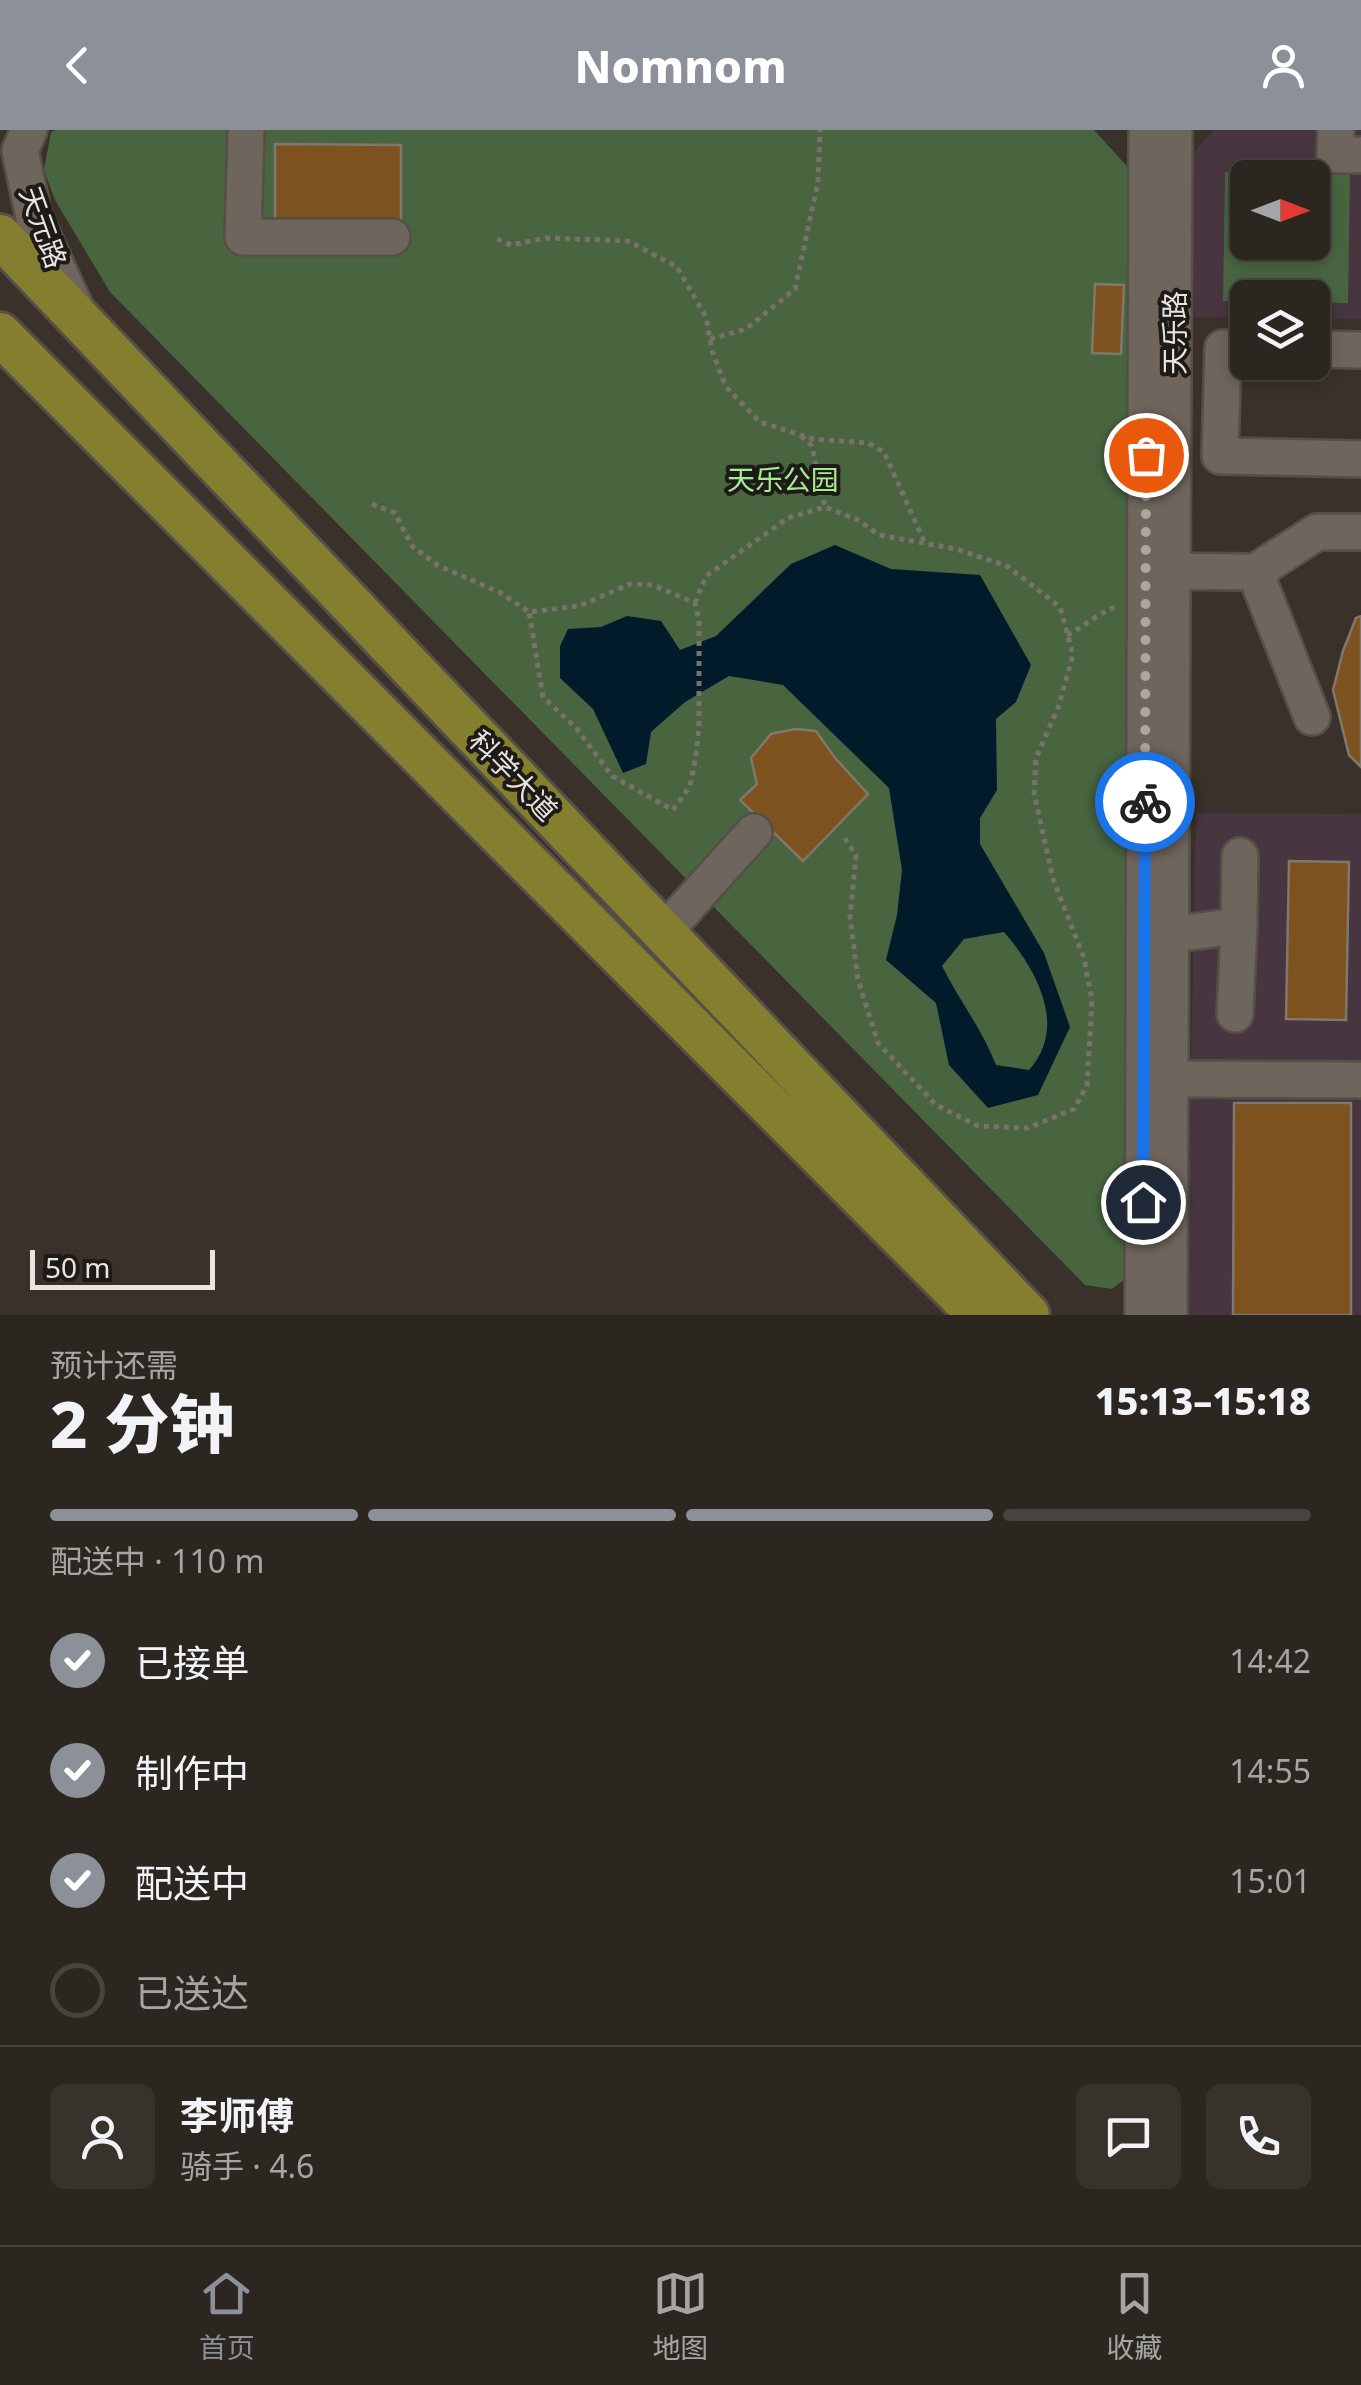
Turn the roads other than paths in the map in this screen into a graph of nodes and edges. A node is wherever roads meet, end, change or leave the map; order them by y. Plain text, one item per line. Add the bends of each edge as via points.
1 (29, 130) edge
2 (246, 130) edge
3 (1148, 130) edge
4 (1174, 130) edge
5 (1336, 130) edge
6 (1361, 155) edge
7 (0, 236) edge
8 (392, 237) dead end
9 (82, 322) junction
10 (0, 334) edge
11 (1230, 348) edge
12 (1330, 350) edge
13 (1361, 350) edge
14 (1160, 378) junction
15 (1222, 378) junction
16 (1361, 459) edge
17 (1361, 532) edge
18 (1255, 572) junction
19 (1154, 581) junction
20 (1312, 717) dead end
21 (754, 832) dead end
22 (1240, 856) dead end
23 (1239, 926) junction
24 (664, 932) junction
25 (1158, 936) junction
26 (1235, 1014) dead end
27 (1170, 1079) junction
28 (1361, 1080) edge
29 (979, 1315) edge
30 (1028, 1315) edge
31 (1142, 1315) edge
32 (1169, 1315) edge

1 - 9 street, 天元路 via 20,151 34,217
2 - 8 street via 243,237
3 - 14 street, 天乐路
4 - 14 street, 天乐路
5 - 6 street via 1335,155
7 - 9 main road, 科学大道
9 - 24 main road, 科学大道
10 - 29 main road, 科学大道
11 - 15 street via 1224,348
12 - 13 street
14 - 15 street
14 - 19 street, 天乐路
15 - 16 street via 1220,456
17 - 18 street via 1317,532
18 - 19 street
18 - 20 street
19 - 25 street, 天乐路
21 - 24 street
22 - 23 street
23 - 25 street
23 - 26 street
24 - 30 main road, 科学大道
25 - 27 street, 天乐路
25 - 31 street, 天乐路
27 - 28 street
27 - 32 street, 天乐路

